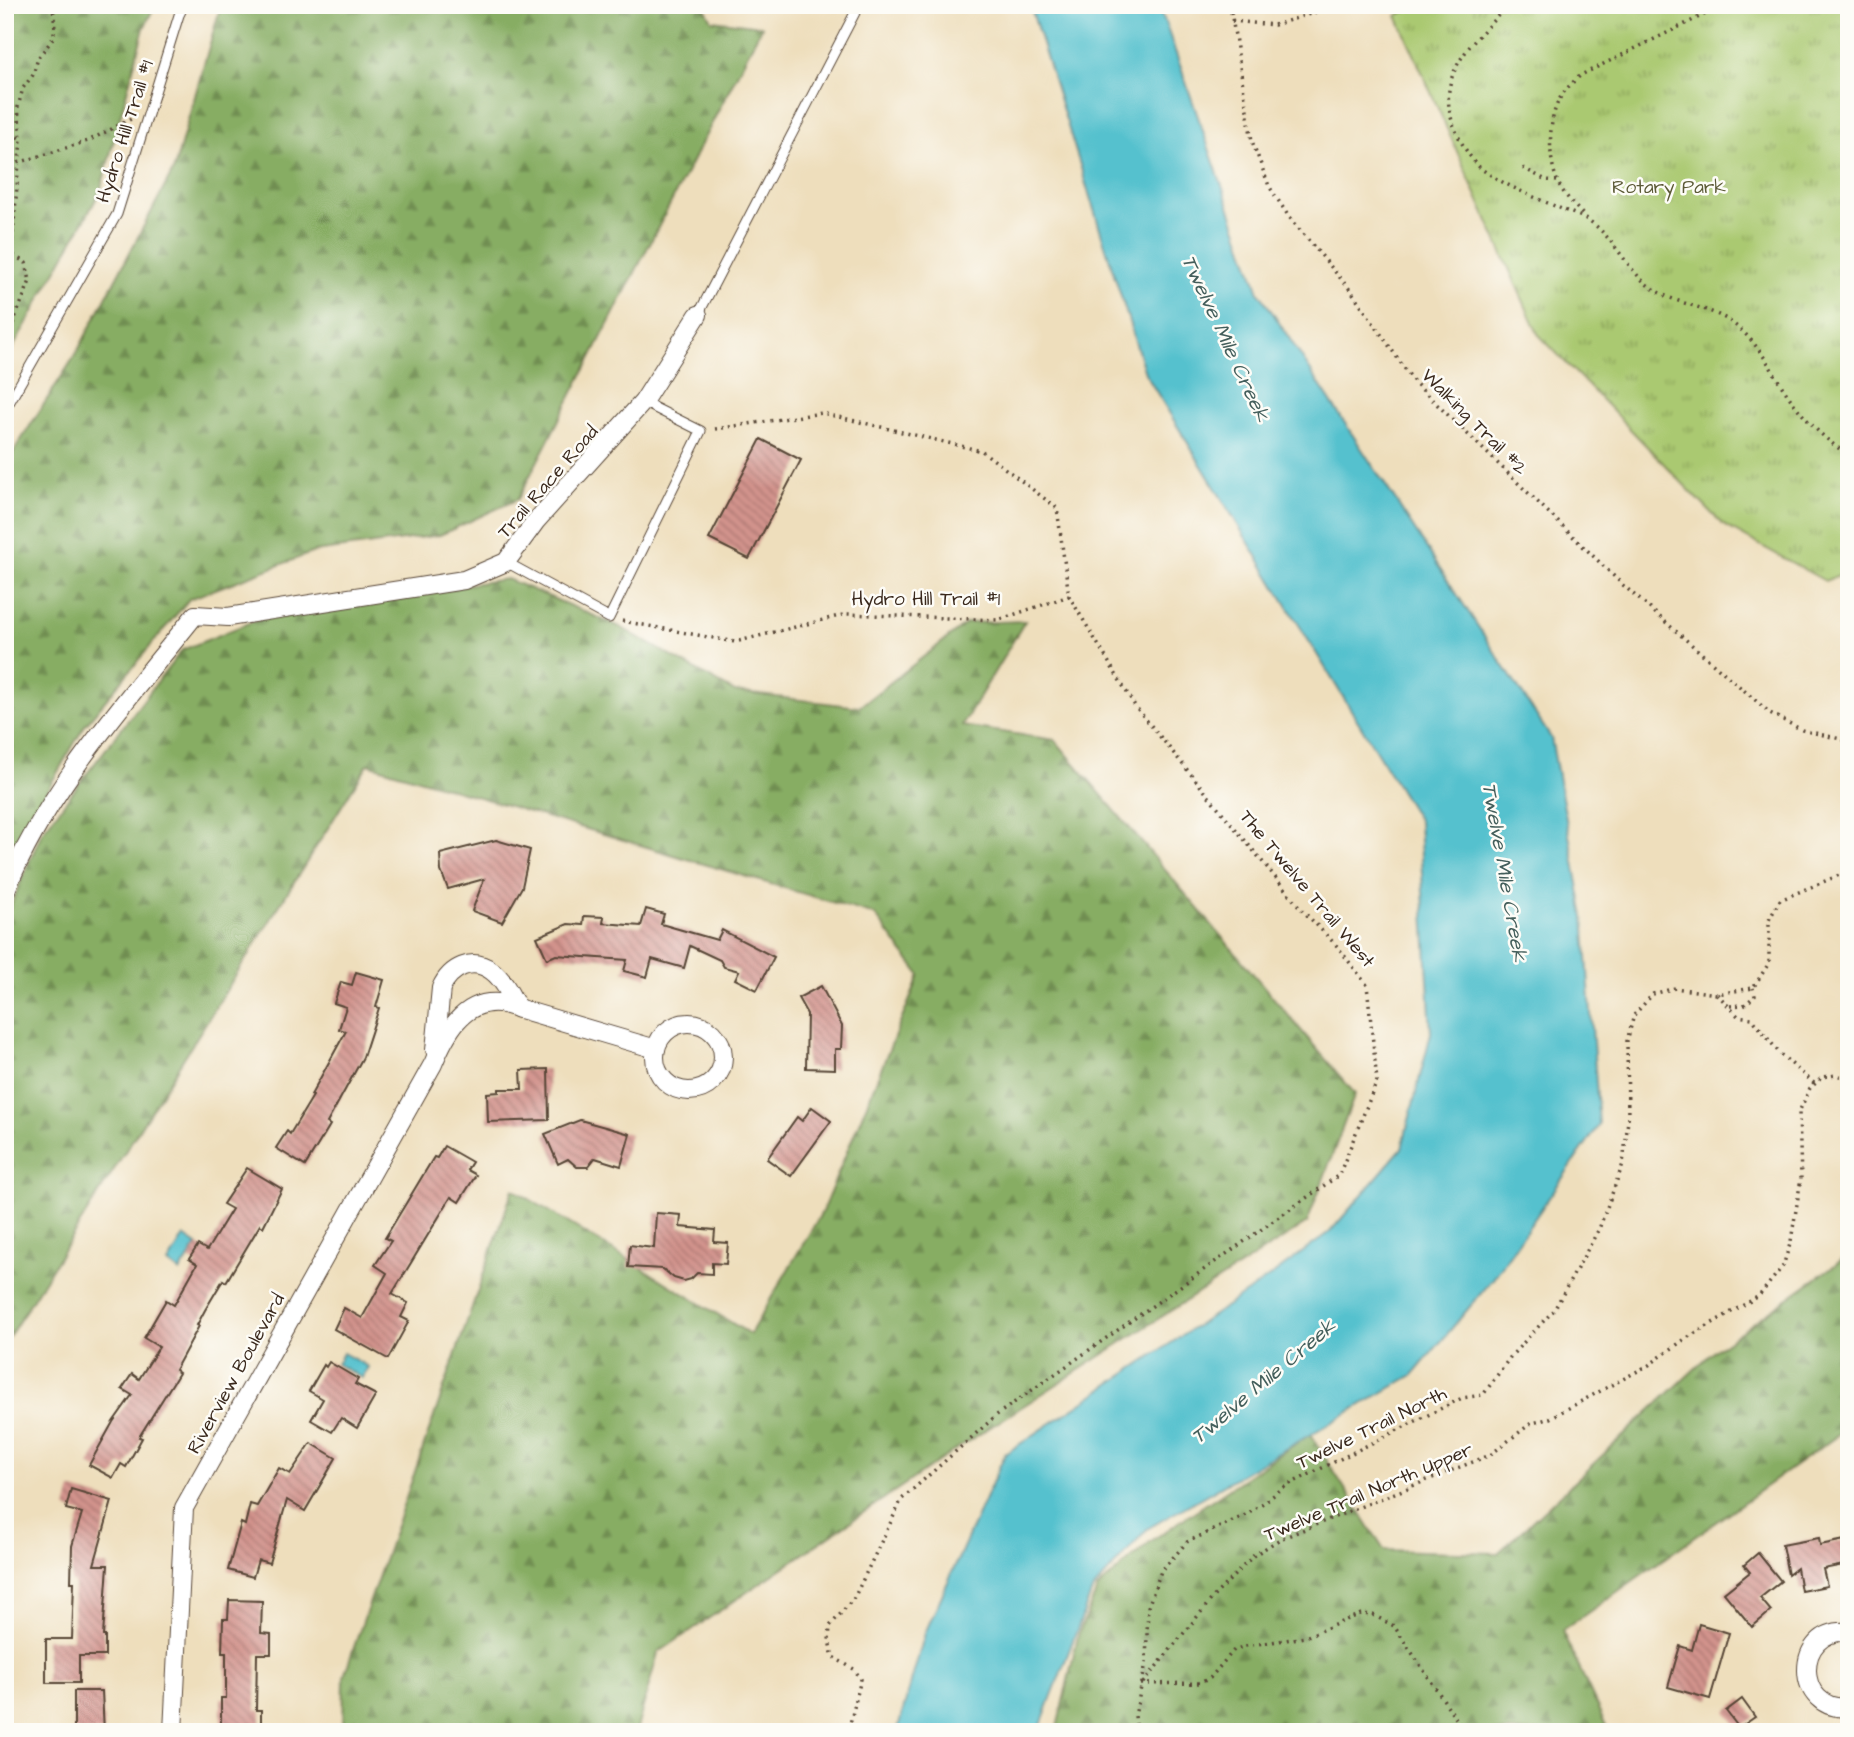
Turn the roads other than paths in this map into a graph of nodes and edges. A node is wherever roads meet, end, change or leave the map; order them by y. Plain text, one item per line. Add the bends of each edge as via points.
1 (184, 5) edge
2 (859, 5) edge
3 (698, 315) joint
4 (643, 402) junction
5 (5, 410) edge
6 (506, 562) junction
7 (5, 892) edge
8 (518, 1009) junction
9 (656, 1049) dead end
10 (433, 1063) junction
11 (1849, 1632) edge
12 (1849, 1707) edge
13 (173, 1732) edge

1 - 5 lane, Hydro Hill Trail #1 via 117,214
2 - 3 lane, Trail Race Road
3 - 4 street, Trail Race Road
4 - 6 street, Trail Race Road via 536,521
4 - 6 lane via 701,431 609,618
6 - 7 street, Trail Race Road via 464,580 228,617 195,615 76,764 17,863
8 - 9 street, Riverview Boulevard
8 - 10 street, Riverview Boulevard via 494,1002 468,1011 451,1027
8 - 10 street, Riverview Boulevard via 493,971 475,964 457,968 441,988
10 - 13 street, Riverview Boulevard via 184,1508
11 - 12 street via 1822,1638 1805,1668 1812,1691 1821,1700

